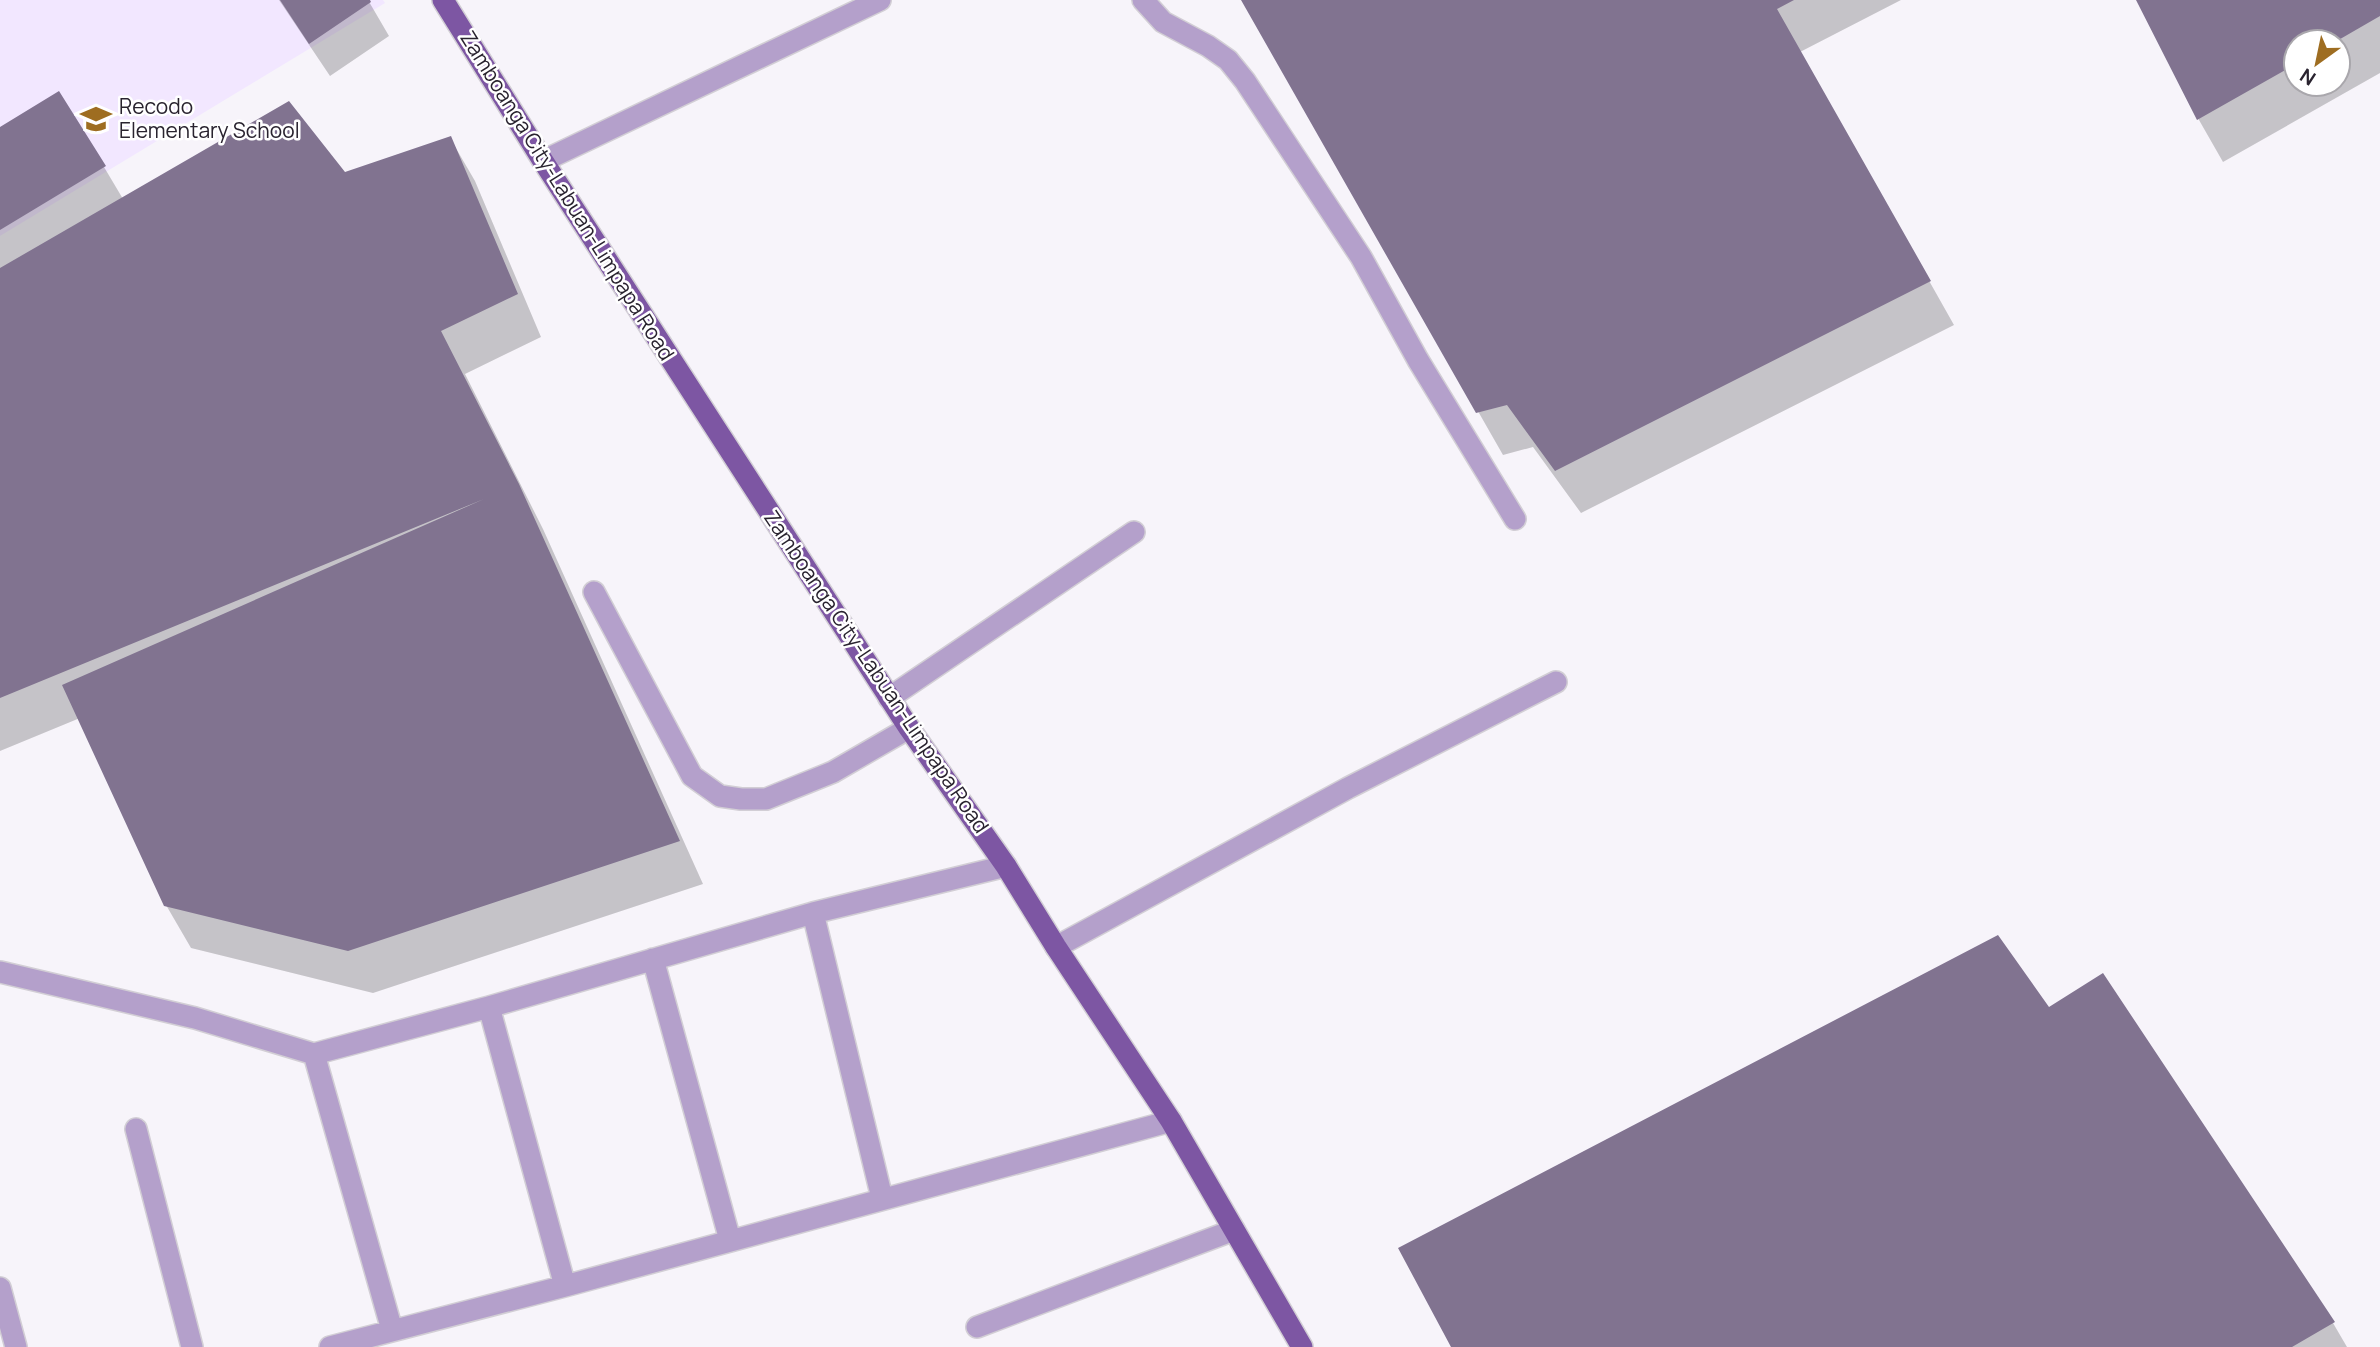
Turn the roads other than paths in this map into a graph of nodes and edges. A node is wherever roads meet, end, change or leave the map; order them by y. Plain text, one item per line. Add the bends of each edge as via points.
1 (443, 0) edge
2 (880, 0) edge
3 (1143, 0) edge
4 (543, 161) junction
5 (1515, 519) dead end
6 (1134, 532) dead end
7 (594, 592) dead end
8 (1556, 682) dead end
9 (889, 698) junction
10 (909, 728) junction
11 (1006, 866) junction
12 (813, 913) junction
13 (1056, 947) junction
14 (653, 959) junction
15 (1, 978) edge
16 (488, 1007) junction
17 (314, 1054) junction
18 (1171, 1121) junction
19 (136, 1129) dead end
20 (882, 1198) junction
21 (1234, 1230) junction
22 (730, 1240) junction
23 (565, 1286) junction
24 (0, 1288) edge
25 (977, 1327) dead end
26 (392, 1330) junction
27 (16, 1347) edge
28 (192, 1347) edge
29 (330, 1347) edge
30 (1302, 1347) edge

1 - 4 main road, Zamboanga City-Labuan-Limpapa Road
2 - 4 street
3 - 5 street via 1163,22 1228,60 1245,81 1361,257
4 - 9 main road, Zamboanga City-Labuan-Limpapa Road
6 - 9 street
7 - 10 street via 692,776 720,796 766,799 833,772
8 - 13 street via 1348,788
9 - 10 main road, Zamboanga City-Labuan-Limpapa Road
10 - 11 main road, Zamboanga City-Labuan-Limpapa Road
11 - 12 street
11 - 13 main road, Zamboanga City-Labuan-Limpapa Road
12 - 14 street
12 - 20 street
13 - 18 main road, Zamboanga City-Labuan-Limpapa Road
14 - 16 street
14 - 22 street
15 - 17 street via 195,1018
16 - 17 street
16 - 23 street
17 - 26 street
18 - 20 street
18 - 21 main road, Zamboanga City-Labuan-Limpapa Road
19 - 28 street
20 - 22 street
21 - 25 street
21 - 30 main road, Zamboanga City-Labuan-Limpapa Road
22 - 23 street
23 - 26 street
24 - 27 street
26 - 29 street

